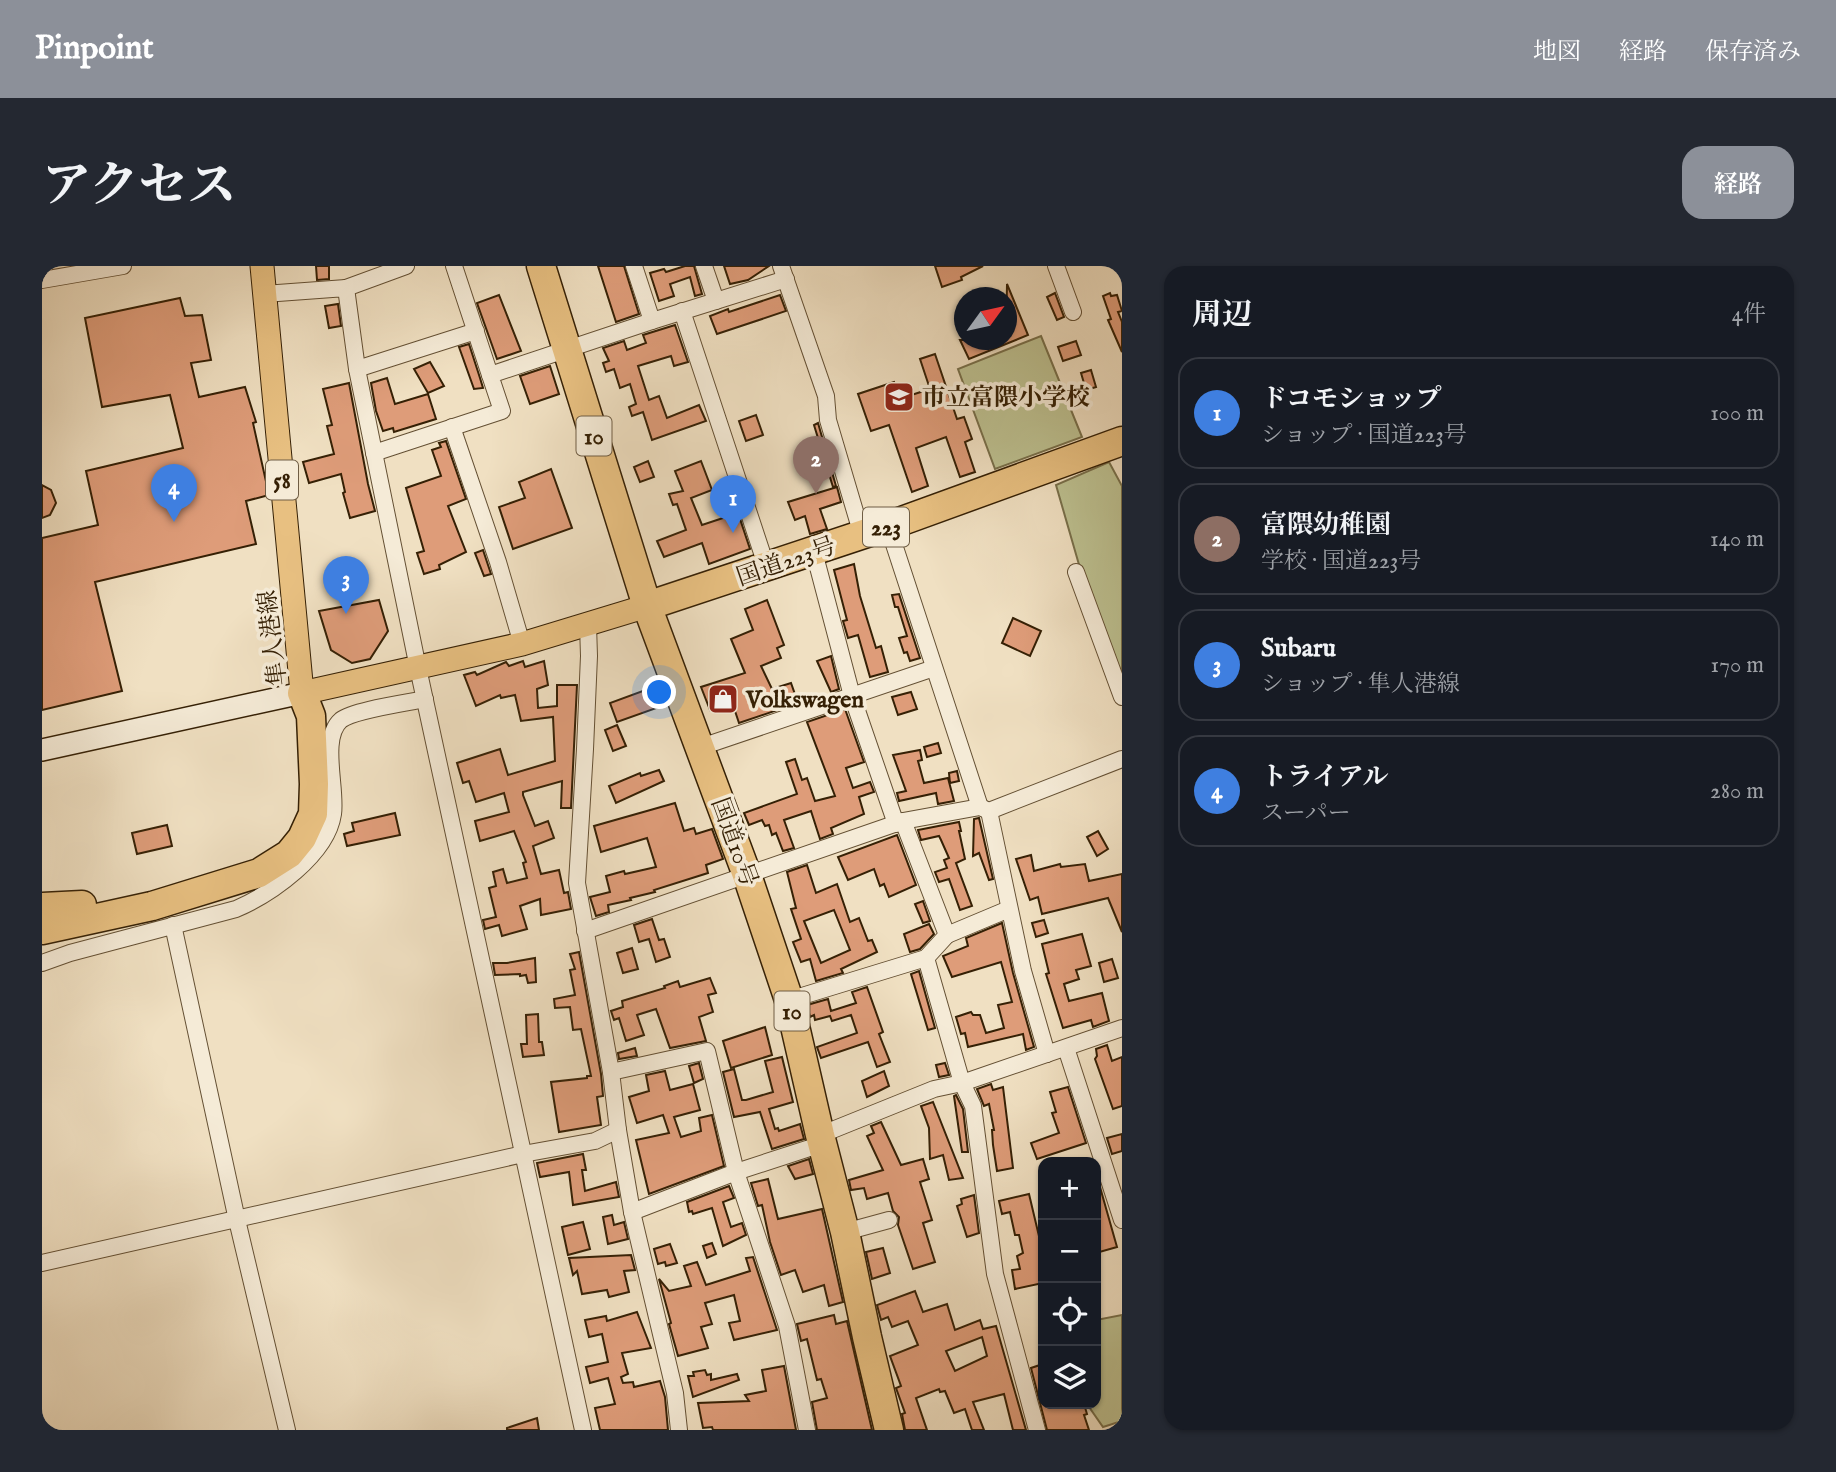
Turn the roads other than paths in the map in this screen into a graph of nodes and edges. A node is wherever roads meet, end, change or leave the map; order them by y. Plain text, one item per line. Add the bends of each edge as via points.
1 (123, 266) edge
2 (262, 266) edge
3 (406, 266) edge
4 (454, 266) edge
5 (541, 266) edge
6 (634, 266) edge
7 (705, 266) edge
8 (1056, 266) edge
9 (784, 273) edge
10 (42, 280) edge
11 (346, 288) junction
12 (264, 294) junction
13 (716, 301) junction
14 (682, 312) junction
15 (1073, 312) dead end
16 (652, 321) junction
17 (476, 331) junction
18 (567, 349) junction
19 (357, 369) junction
20 (490, 376) junction
21 (452, 427) junction
22 (1122, 441) edge
23 (373, 453) junction
24 (875, 530) junction
25 (814, 552) junction
26 (767, 568) junction
27 (1076, 572) dead end
28 (648, 606) junction
29 (588, 625) junction
30 (522, 644) junction
31 (418, 668) junction
32 (934, 668) junction
33 (302, 693) junction
34 (852, 696) junction
35 (1122, 697) edge
36 (425, 699) junction
37 (701, 747) junction
38 (42, 750) edge
39 (1122, 759) edge
40 (984, 809) junction
41 (900, 823) junction
42 (747, 875) junction
43 (42, 907) edge
44 (1009, 909) junction
45 (84, 912) junction
46 (42, 914) edge
47 (173, 925) junction
48 (42, 930) edge
49 (585, 931) junction
50 (947, 934) junction
51 (42, 941) edge
52 (926, 958) junction
53 (42, 963) edge
54 (789, 1000) junction
55 (1122, 1028) edge
56 (1066, 1048) junction
57 (1047, 1054) junction
58 (611, 1072) junction
59 (962, 1083) junction
60 (618, 1130) junction
61 (821, 1139) junction
62 (523, 1154) junction
63 (736, 1172) junction
64 (632, 1212) junction
65 (237, 1220) junction
66 (890, 1220) dead end
67 (1122, 1220) edge
68 (845, 1232) junction
69 (42, 1264) edge
70 (287, 1430) edge
71 (583, 1430) edge
72 (679, 1430) edge
73 (807, 1430) edge
74 (889, 1430) edge
75 (1037, 1430) edge

1 - 10 street
2 - 12 main road, 隼人港線 / 58
3 - 11 street
4 - 17 street
5 - 18 highway, 国道10号 / 10
6 - 16 street
7 - 13 street
8 - 15 street
9 - 13 street
9 - 24 street via 826,396 828,420
11 - 12 street
11 - 19 street
12 - 33 main road, 隼人港線 / 58
13 - 14 street
14 - 16 street
14 - 26 street
16 - 18 street
17 - 19 street
17 - 20 street
18 - 20 street
18 - 28 highway, 国道10号 / 10
19 - 23 street
20 - 21 street via 502,411
21 - 23 street
21 - 30 street
22 - 24 highway, 国道223号 / 223
23 - 31 street
24 - 25 highway, 国道223号 / 223
24 - 32 street
25 - 26 highway, 国道223号 / 223
25 - 34 street
26 - 28 highway, 国道223号 / 223
27 - 35 street
28 - 29 main road, 隼人港線
28 - 37 highway, 国道10号 / 10
29 - 30 main road, 隼人港線
29 - 49 street via 577,876
30 - 31 main road, 隼人港線
31 - 33 main road, 隼人港線
31 - 36 street
32 - 34 street
32 - 40 street
33 - 38 street
33 - 45 highway via 311,716 313,814 289,855 259,873 152,906
34 - 37 street
34 - 41 street
36 - 47 street via 349,716 336,726 331,741 334,813 326,834 307,860 244,905
36 - 62 street
37 - 42 highway, 国道10号 / 10
39 - 40 street
40 - 41 street
40 - 44 street
41 - 42 street
41 - 50 street
42 - 49 street
42 - 54 highway, 国道10号 / 10
43 - 45 highway
44 - 50 street
44 - 57 street
45 - 46 highway
45 - 48 highway
45 - 51 highway
47 - 53 street
47 - 65 street
49 - 58 street
50 - 52 street
52 - 54 street
52 - 59 street
54 - 61 highway, 国道10号 / 10
55 - 56 street
56 - 57 street
56 - 67 street
57 - 59 street
58 - 60 street
58 - 63 street via 707,1051
59 - 61 street via 934,1089
59 - 75 street via 973,1106 995,1274
60 - 62 street via 595,1141
60 - 64 street
61 - 63 street
61 - 68 highway, 国道10号 / 10
62 - 65 street
62 - 71 street
63 - 64 street
63 - 73 street via 787,1326
64 - 72 street via 675,1393
65 - 69 street
65 - 70 street
66 - 68 street
68 - 74 highway, 国道10号 / 10

